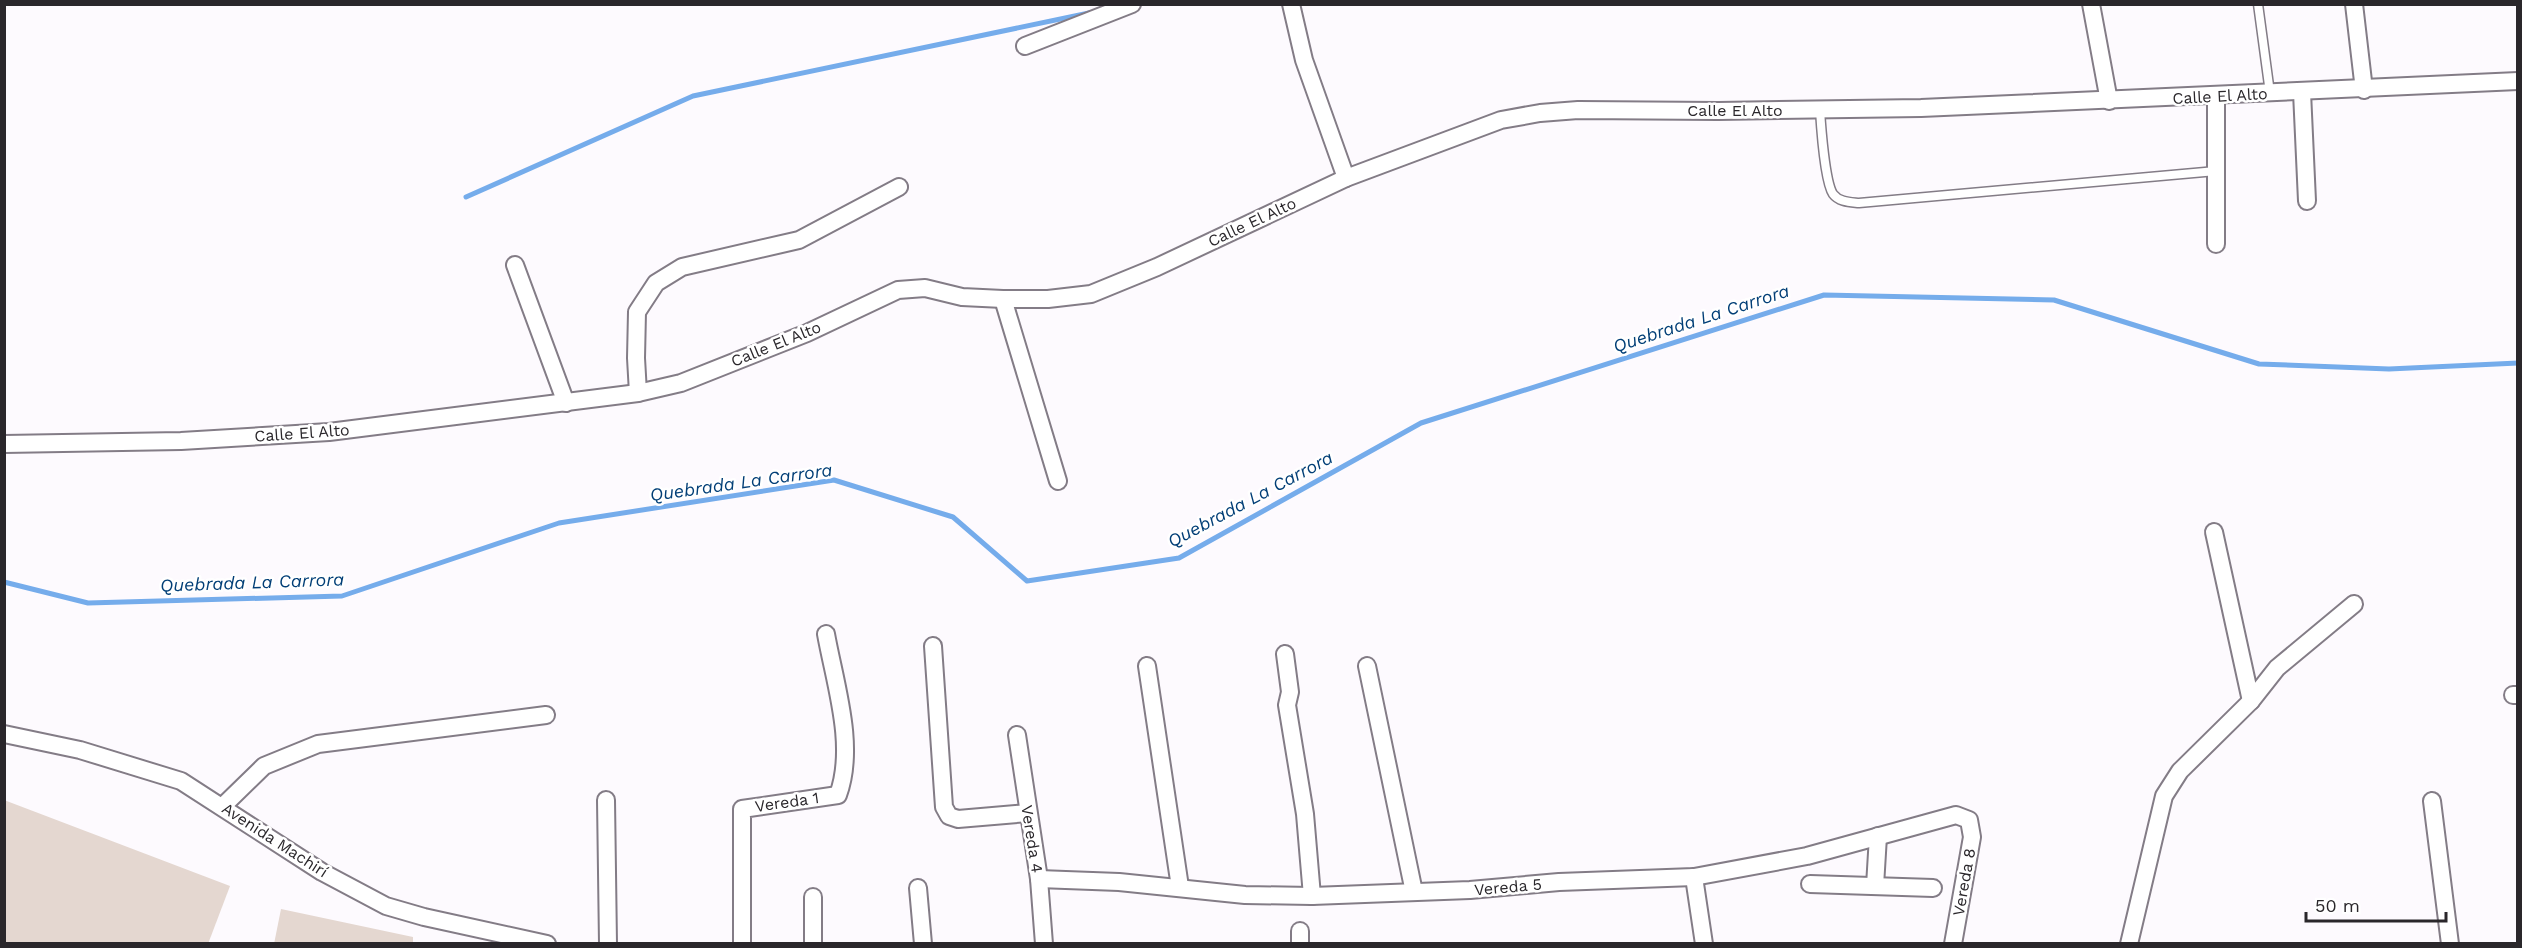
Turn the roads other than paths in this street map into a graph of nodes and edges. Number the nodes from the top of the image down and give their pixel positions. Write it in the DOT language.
graph roads {
  1 [pos="1132,4"];
  2 [pos="1291,4"];
  3 [pos="2091,4"];
  4 [pos="2258,4"];
  5 [pos="2354,4"];
  6 [pos="1025,46"];
  7 [pos="2517,81"];
  8 [pos="2364,90"];
  9 [pos="2302,92"];
  10 [pos="2270,93"];
  11 [pos="2216,95"];
  12 [pos="2109,101"];
  13 [pos="1820,110"];
  14 [pos="2216,171"];
  15 [pos="1346,178"];
  16 [pos="899,187"];
  17 [pos="2307,201"];
  18 [pos="2216,244"];
  19 [pos="515,265"];
  20 [pos="1003,299"];
  21 [pos="638,393"];
  22 [pos="566,403"];
  23 [pos="4,444"];
  24 [pos="1058,482"];
  25 [pos="2214,532"];
  26 [pos="2354,604"];
  27 [pos="826,634"];
  28 [pos="933,646"];
  29 [pos="1285,654"];
  30 [pos="1147,666"];
  31 [pos="1367,666"];
  32 [pos="2251,700"];
  33 [pos="546,715"];
  34 [pos="4,734"];
  35 [pos="1017,735"];
  36 [pos="606,800"];
  37 [pos="2432,801"];
  38 [pos="223,806"];
  39 [pos="1028,813"];
  40 [pos="1969,820"];
  41 [pos="1878,836"];
  42 [pos="1694,877"];
  43 [pos="1039,879"];
  44 [pos="1809,884"];
  45 [pos="1875,886"];
  46 [pos="1180,887"];
  47 [pos="918,888"];
  48 [pos="1933,888"];
  49 [pos="1414,892"];
  50 [pos="1312,896"];
  51 [pos="813,897"];
  52 [pos="547,944"];
  53 [pos="608,944"];
  54 [pos="742,944"];
  55 [pos="813,944"];
  56 [pos="923,944"];
  57 [pos="1044,944"];
  58 [pos="1704,944"];
  59 [pos="1953,944"];
  60 [pos="2128,944"];
  61 [pos="2451,944"];
  1 -- 6 [label="street"];
  2 -- 15 [label="street"];
  3 -- 12 [label="street"];
  4 -- 10 [label="lane"];
  5 -- 8 [label="street"];
  7 -- 8 [label="street, Calle El Alto"];
  8 -- 9 [label="street, Calle El Alto"];
  9 -- 10 [label="street, Calle El Alto"];
  9 -- 17 [label="street"];
  10 -- 11 [label="street, Calle El Alto"];
  11 -- 12 [label="street, Calle El Alto"];
  11 -- 14 [label="street"];
  12 -- 13 [label="street, Calle El Alto"];
  13 -- 14 [label="lane"];
  13 -- 15 [label="street, Calle El Alto"];
  14 -- 18 [label="street"];
  15 -- 20 [label="street, Calle El Alto"];
  16 -- 21 [label="street"];
  19 -- 22 [label="street"];
  20 -- 21 [label="street, Calle El Alto"];
  20 -- 24 [label="street"];
  21 -- 22 [label="street, Calle El Alto"];
  22 -- 23 [label="street, Calle El Alto"];
  25 -- 32 [label="street"];
  26 -- 32 [label="street"];
  27 -- 54 [label="street, Vereda 1"];
  28 -- 39 [label="street"];
  29 -- 50 [label="street"];
  30 -- 46 [label="street"];
  31 -- 49 [label="street"];
  32 -- 60 [label="street"];
  33 -- 38 [label="street"];
  34 -- 38 [label="street, Avenida Machirí"];
  35 -- 39 [label="street, Vereda 4"];
  36 -- 53 [label="street"];
  37 -- 61 [label="street"];
  38 -- 52 [label="street, Avenida Machirí"];
  39 -- 43 [label="street, Vereda 4"];
  40 -- 41 [label="street, Vereda 5"];
  40 -- 59 [label="street, Vereda 8"];
  41 -- 42 [label="street, Vereda 5"];
  41 -- 45 [label="street"];
  42 -- 49 [label="street, Vereda 5"];
  42 -- 58 [label="street"];
  43 -- 46 [label="street, Vereda 5"];
  43 -- 57 [label="street, Vereda 4"];
  44 -- 45 [label="street"];
  45 -- 48 [label="street"];
  46 -- 50 [label="street, Vereda 5"];
  47 -- 56 [label="street"];
  49 -- 50 [label="street, Vereda 5"];
  51 -- 55 [label="street"];
}
